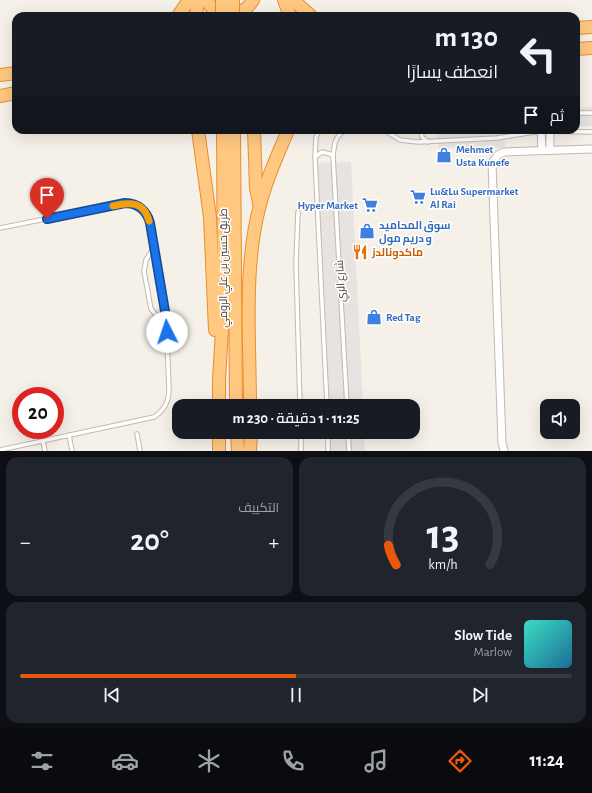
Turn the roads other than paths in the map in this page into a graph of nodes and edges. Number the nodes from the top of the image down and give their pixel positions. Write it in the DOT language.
graph roads {
  1 [pos="189,0"];
  2 [pos="198,0"];
  3 [pos="206,0"];
  4 [pos="222,0"];
  5 [pos="233,0"];
  6 [pos="253,0"];
  7 [pos="284,0"];
  8 [pos="293,0"];
  9 [pos="181,12"];
  10 [pos="196,12"];
  11 [pos="218,12"];
  12 [pos="222,12"];
  13 [pos="233,12"];
  14 [pos="241,12"];
  15 [pos="288,12"];
  16 [pos="306,12"];
  17 [pos="592,27"];
  18 [pos="580,28"];
  19 [pos="592,48"];
  20 [pos="580,49"];
  21 [pos="580,52"];
  22 [pos="592,54"];
  23 [pos="12,74"];
  24 [pos="0,75"];
  25 [pos="12,94"];
  26 [pos="0,96"];
  27 [pos="580,113"];
  28 [pos="592,113"];
  29 [pos="580,132"];
  30 [pos="592,132"];
  31 [pos="195,134"];
  32 [pos="198,134"];
  33 [pos="204,134"];
  34 [pos="228,134"];
  35 [pos="228,134"];
  36 [pos="254,134"];
  37 [pos="286,134"];
  38 [pos="293,134"];
  39 [pos="318,134"];
  40 [pos="340,134"];
  41 [pos="390,134"];
  42 [pos="422,134"];
  43 [pos="522,134"];
  44 [pos="541,134"];
  45 [pos="550,134"];
  46 [pos="428,142"];
  47 [pos="592,149"];
  48 [pos="542,150"];
  49 [pos="550,150"];
  50 [pos="200,152"];
  51 [pos="333,156"];
  52 [pos="314,157"];
  53 [pos="276,161"];
  54 [pos="260,204"];
  55 [pos="298,212"];
  56 [pos="0,228"];
  57 [pos="154,247"];
  58 [pos="166,317"];
  59 [pos="219,379"];
  60 [pos="219,399"];
  61 [pos="236,399"];
  62 [pos="250,399"];
  63 [pos="300,399"];
  64 [pos="327,399"];
  65 [pos="347,399"];
  66 [pos="137,434"];
  67 [pos="69,435"];
  68 [pos="219,439"];
  69 [pos="237,439"];
  70 [pos="301,439"];
  71 [pos="328,439"];
  72 [pos="348,439"];
  73 [pos="43,441"];
  74 [pos="0,450"];
  75 [pos="45,451"];
  76 [pos="72,451"];
  77 [pos="140,451"];
  78 [pos="219,451"];
  79 [pos="238,451"];
  80 [pos="301,451"];
  81 [pos="328,451"];
  82 [pos="349,451"];
  83 [pos="504,451"];
  1 -- 9 [label="highway"];
  2 -- 10 [label="highway"];
  3 -- 11 [label="highway"];
  4 -- 12 [label="highway, bridge"];
  5 -- 13 [label="highway, bridge"];
  6 -- 14 [label="highway"];
  7 -- 15 [label="highway"];
  8 -- 16 [label="highway"];
  17 -- 18 [label="highway"];
  19 -- 20 [label="highway"];
  21 -- 22 [label="street"];
  23 -- 24 [label="highway"];
  25 -- 26 [label="highway"];
  27 -- 28 [label="lane"];
  29 -- 30 [label="lane"];
  31 -- 50 [label="highway"];
  32 -- 50 [label="highway"];
  33 -- 50 [label="highway"];
  34 -- 59 [label="highway, طريق حسين بن علي الرومي"];
  35 -- 61 [label="highway, طريق حسين بن علي الرومي"];
  36 -- 54 [label="highway"];
  37 -- 53 [label="highway"];
  38 -- 53 [label="highway"];
  39 -- 52 [label="lane, شارع الري"];
  40 -- 51 [label="lane, شارع الري"];
  41 -- 46 [label="lane"];
  42 -- 46 [label="lane"];
  43 -- 46 [label="lane"];
  44 -- 48 [label="street"];
  45 -- 49 [label="street"];
  47 -- 49 [label="street"];
  48 -- 49 [label="street"];
  48 -- 83 [label="street"];
  50 -- 59 [label="highway"];
  51 -- 52 [label="lane"];
  51 -- 65 [label="lane, شارع الري"];
  52 -- 64 [label="lane, شارع الري"];
  53 -- 54 [label="highway"];
  54 -- 62 [label="highway"];
  55 -- 63 [label="lane"];
  56 -- 57 [label="lane"];
  57 -- 58 [label="lane"];
  57 -- 58 [label="lane"];
  58 -- 67 [label="lane"];
  59 -- 60 [label="highway, طريق حسين بن علي الرومي"];
  66 -- 77 [label="lane"];
  67 -- 73 [label="lane"];
  67 -- 76 [label="lane"];
  68 -- 78 [label="highway"];
  69 -- 79 [label="highway"];
  70 -- 80 [label="lane"];
  71 -- 81 [label="lane"];
  72 -- 82 [label="lane"];
  73 -- 74 [label="lane"];
  73 -- 75 [label="lane"];
}
